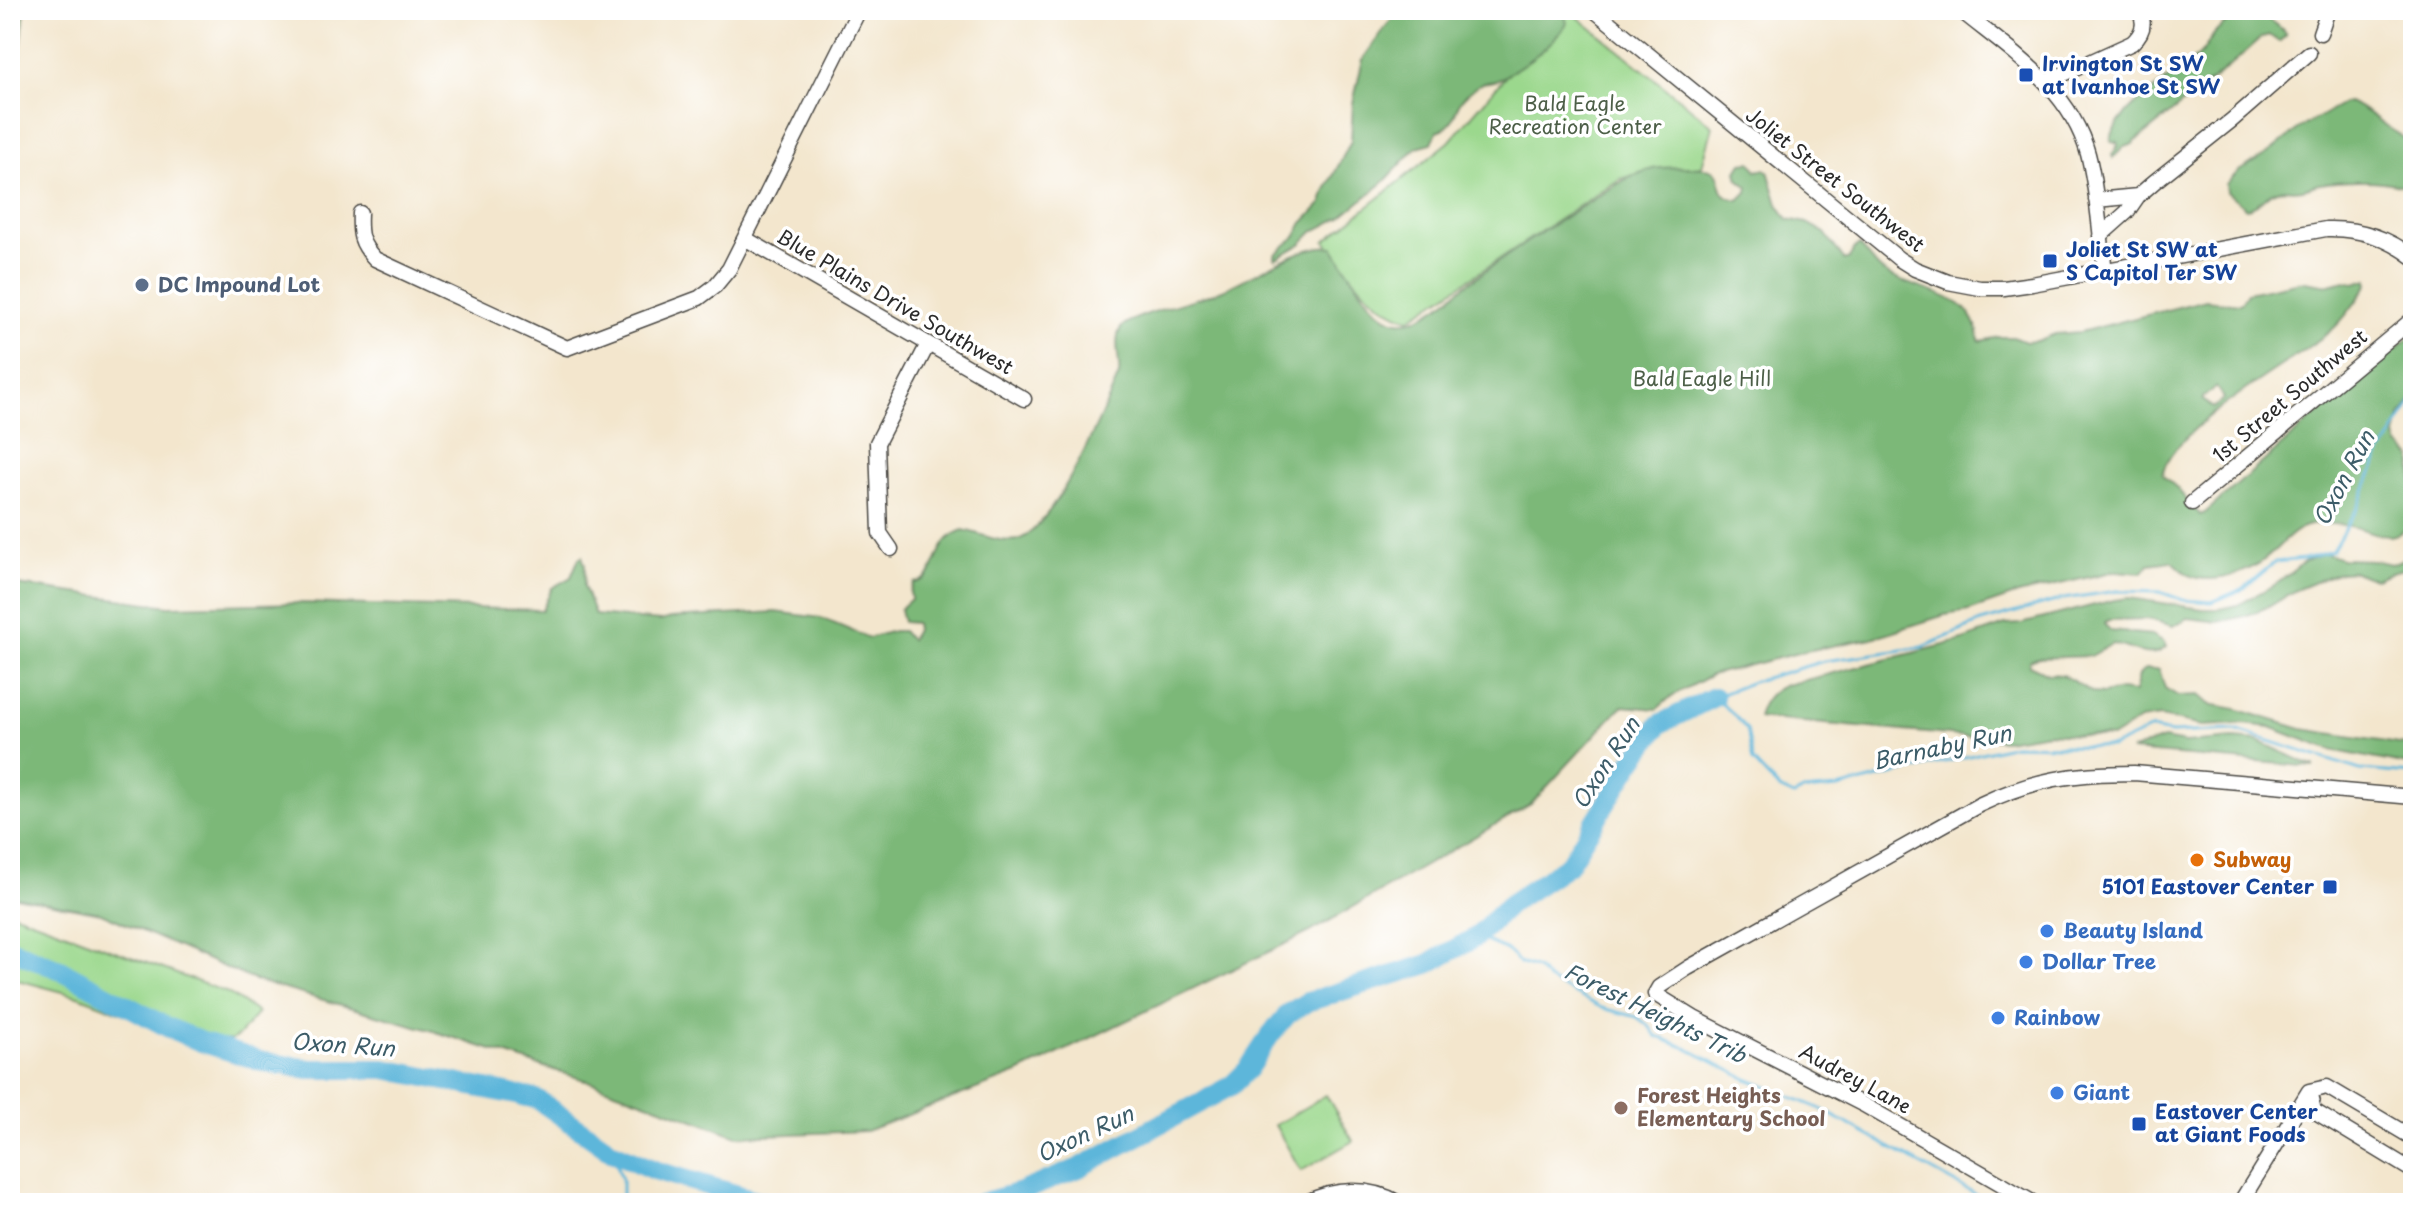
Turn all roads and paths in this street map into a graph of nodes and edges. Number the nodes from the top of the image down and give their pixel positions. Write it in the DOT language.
graph roads {
  1 [pos="859,10"];
  2 [pos="1594,10"];
  3 [pos="1960,10"];
  4 [pos="2139,10"];
  5 [pos="2328,10"];
  6 [pos="2320,33"];
  7 [pos="2309,53"];
  8 [pos="2046,82"];
  9 [pos="2138,196"];
  10 [pos="2096,200"];
  11 [pos="360,213"];
  12 [pos="2100,236"];
  13 [pos="746,239"];
  14 [pos="2413,257"];
  15 [pos="2105,270"];
  16 [pos="2413,319"];
  17 [pos="928,344"];
  18 [pos="1024,399"];
  19 [pos="2192,503"];
  20 [pos="891,549"];
  21 [pos="2413,797"];
  22 [pos="2309,1091"];
  23 [pos="2413,1138"];
  24 [pos="2413,1171"];
  25 [pos="1305,1203"];
  26 [pos="1399,1203"];
  27 [pos="2034,1203"];
  28 [pos="2240,1203"];
  1 -- 13 [label="street"];
  2 -- 15 [label="street, Joliet Street Southwest"];
  3 -- 8 [label="street"];
  4 -- 8 [label="street"];
  5 -- 6 [label="street"];
  7 -- 9 [label="street"];
  8 -- 10 [label="street"];
  9 -- 10 [label="street"];
  9 -- 12 [label="street"];
  10 -- 12 [label="street"];
  11 -- 13 [label="street"];
  12 -- 15 [label="street"];
  13 -- 17 [label="street, Blue Plains Drive Southwest"];
  14 -- 15 [label="street, Joliet Street Southwest"];
  16 -- 19 [label="street, 1st Street Southwest"];
  17 -- 18 [label="street, Blue Plains Drive Southwest"];
  17 -- 20 [label="street"];
  21 -- 27 [label="street, Audrey Lane"];
  22 -- 23 [label="street"];
  22 -- 24 [label="street"];
  22 -- 28 [label="street"];
  25 -- 26 [label="street"];
}
